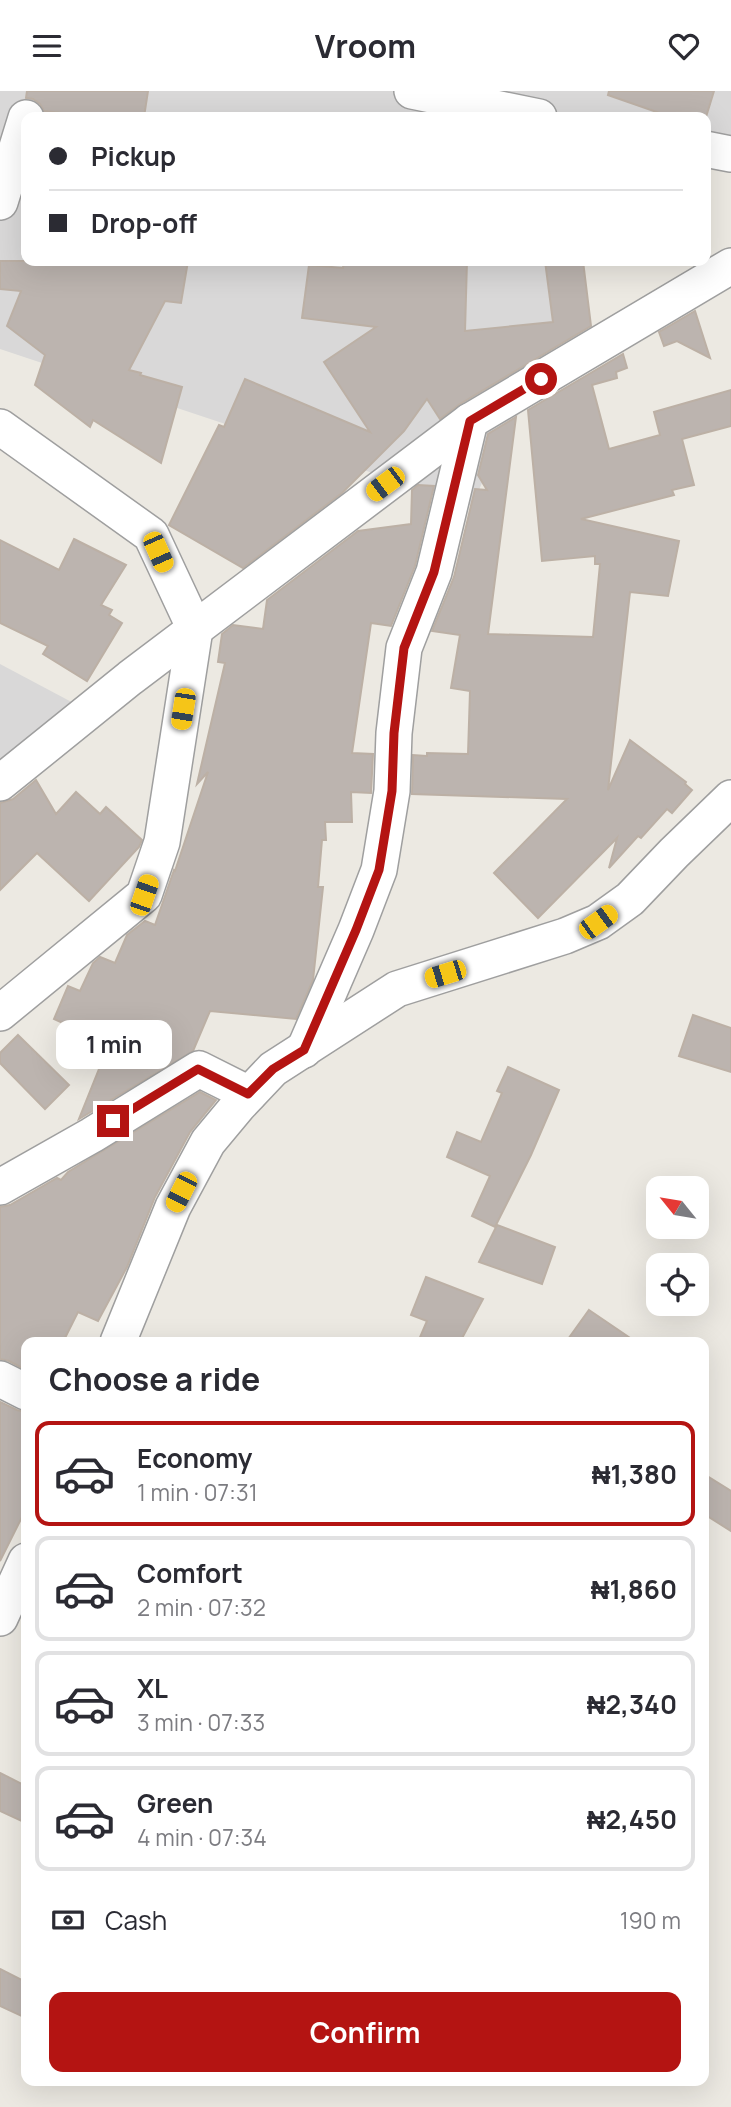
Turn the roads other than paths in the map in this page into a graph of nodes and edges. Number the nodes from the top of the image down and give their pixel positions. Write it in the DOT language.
graph roads {
  1 [pos="34,91"];
  2 [pos="412,91"];
  3 [pos="460,97"];
  4 [pos="28,112"];
  5 [pos="519,112"];
  6 [pos="21,134"];
  7 [pos="711,150"];
  8 [pos="731,154"];
  9 [pos="0,202"];
  10 [pos="731,265"];
  11 [pos="470,421"];
  12 [pos="0,427"];
  13 [pos="195,629"];
  14 [pos="0,783"];
  15 [pos="731,798"];
  16 [pos="0,1013"];
  17 [pos="304,1050"];
  18 [pos="248,1094"];
  19 [pos="0,1187"];
  20 [pos="120,1337"];
  21 [pos="0,1379"];
  22 [pos="21,1390"];
  23 [pos="14,1572"];
  24 [pos="0,1618"];
  1 -- 4 [label="street"];
  2 -- 3 [label="street"];
  3 -- 5 [label="street"];
  6 -- 9 [label="street"];
  7 -- 8 [label="street"];
  10 -- 11 [label="street"];
  11 -- 13 [label="street"];
  11 -- 17 [label="street"];
  12 -- 13 [label="street"];
  13 -- 14 [label="street"];
  13 -- 16 [label="street"];
  15 -- 17 [label="street"];
  17 -- 18 [label="street"];
  18 -- 19 [label="street"];
  18 -- 20 [label="street"];
  21 -- 22 [label="street"];
  23 -- 24 [label="street"];
}
